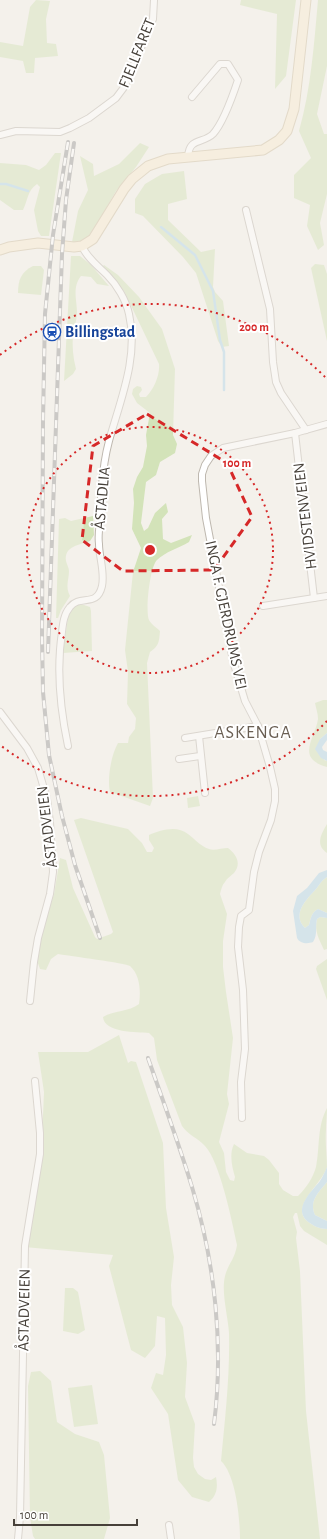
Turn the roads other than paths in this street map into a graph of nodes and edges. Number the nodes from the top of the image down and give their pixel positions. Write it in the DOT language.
graph roads {
  1 [pos="154,0"];
  2 [pos="306,0"];
  3 [pos="192,97"];
  4 [pos="0,135"];
  5 [pos="188,157"];
  6 [pos="246,210"];
  7 [pos="82,246"];
  8 [pos="0,250"];
  9 [pos="327,424"];
  10 [pos="306,430"];
  11 [pos="295,433"];
  12 [pos="327,596"];
  13 [pos="314,598"];
  14 [pos="263,606"];
  15 [pos="0,712"];
  16 [pos="258,726"];
  17 [pos="199,736"];
  18 [pos="185,738"];
  19 [pos="68,746"];
  20 [pos="200,756"];
  21 [pos="179,759"];
  22 [pos="205,793"];
  23 [pos="30,1001"];
  24 [pos="35,1081"];
  25 [pos="242,1118"];
  26 [pos="169,1525"];
  27 [pos="18,1539"];
  28 [pos="172,1539"];
  1 -- 4 [label="street, FJELLFARET"];
  2 -- 5 [label="main road"];
  3 -- 5 [label="street"];
  5 -- 7 [label="main road"];
  6 -- 10 [label="street"];
  7 -- 8 [label="main road"];
  7 -- 19 [label="street, ÅSTADLIA"];
  9 -- 10 [label="street"];
  10 -- 11 [label="street"];
  11 -- 13 [label="street, HVIDSTENVEIEN"];
  11 -- 16 [label="street, INGA F. GJERDRUMS VEI"];
  12 -- 13 [label="street"];
  13 -- 14 [label="street"];
  15 -- 23 [label="street, ÅSTADVEIEN"];
  16 -- 17 [label="street"];
  16 -- 25 [label="street, INGA F. GJERDRUMS VEI"];
  17 -- 18 [label="street"];
  17 -- 20 [label="street"];
  20 -- 21 [label="street"];
  20 -- 22 [label="street"];
  24 -- 27 [label="street, ÅSTADVEIEN"];
  26 -- 28 [label="street"];
}
